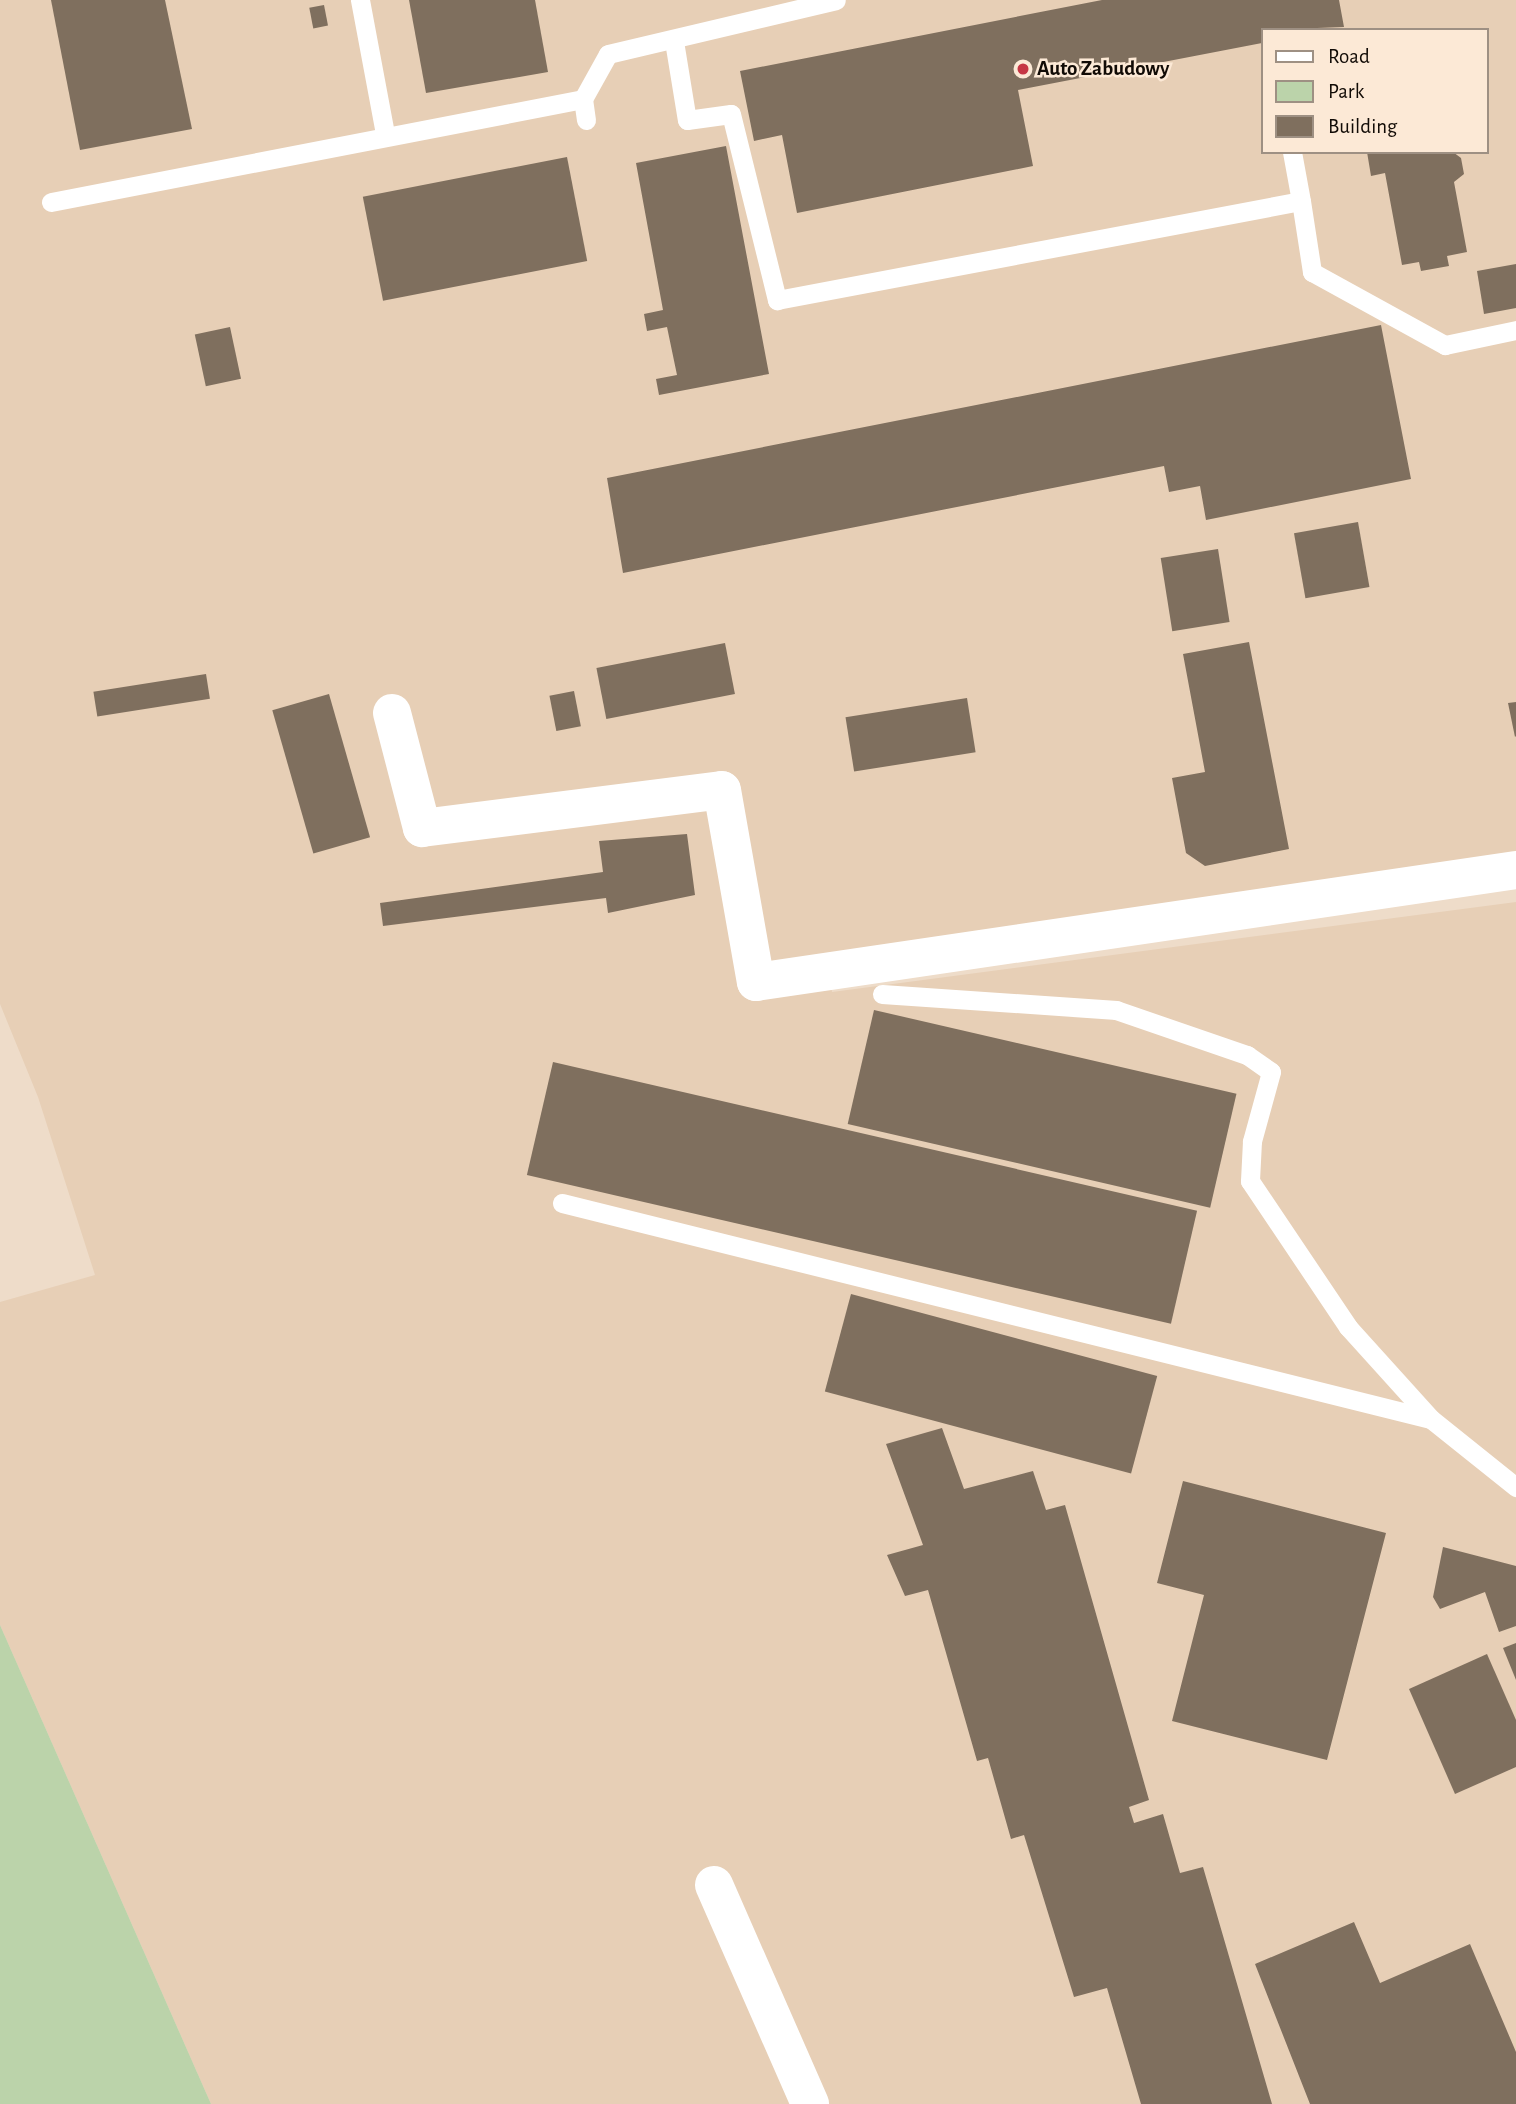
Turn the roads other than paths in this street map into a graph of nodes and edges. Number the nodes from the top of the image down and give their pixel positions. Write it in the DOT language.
graph roads {
  1 [pos="360,0"];
  2 [pos="836,0"];
  3 [pos="674,41"];
  4 [pos="583,99"];
  5 [pos="586,120"];
  6 [pos="386,134"];
  7 [pos="1292,154"];
  8 [pos="1301,201"];
  9 [pos="51,202"];
  10 [pos="1516,330"];
  11 [pos="392,713"];
  12 [pos="1516,870"];
  13 [pos="883,993"];
  14 [pos="562,1203"];
  15 [pos="1431,1419"];
  16 [pos="1516,1487"];
  17 [pos="714,1885"];
  18 [pos="810,2104"];
  1 -- 6 [label="lane"];
  2 -- 3 [label="lane"];
  3 -- 4 [label="lane"];
  3 -- 8 [label="lane"];
  4 -- 5 [label="lane"];
  4 -- 6 [label="lane"];
  6 -- 9 [label="lane"];
  7 -- 8 [label="lane"];
  8 -- 10 [label="lane"];
  11 -- 12 [label="street"];
  13 -- 15 [label="lane"];
  14 -- 15 [label="lane"];
  15 -- 16 [label="lane"];
  17 -- 18 [label="street"];
}
